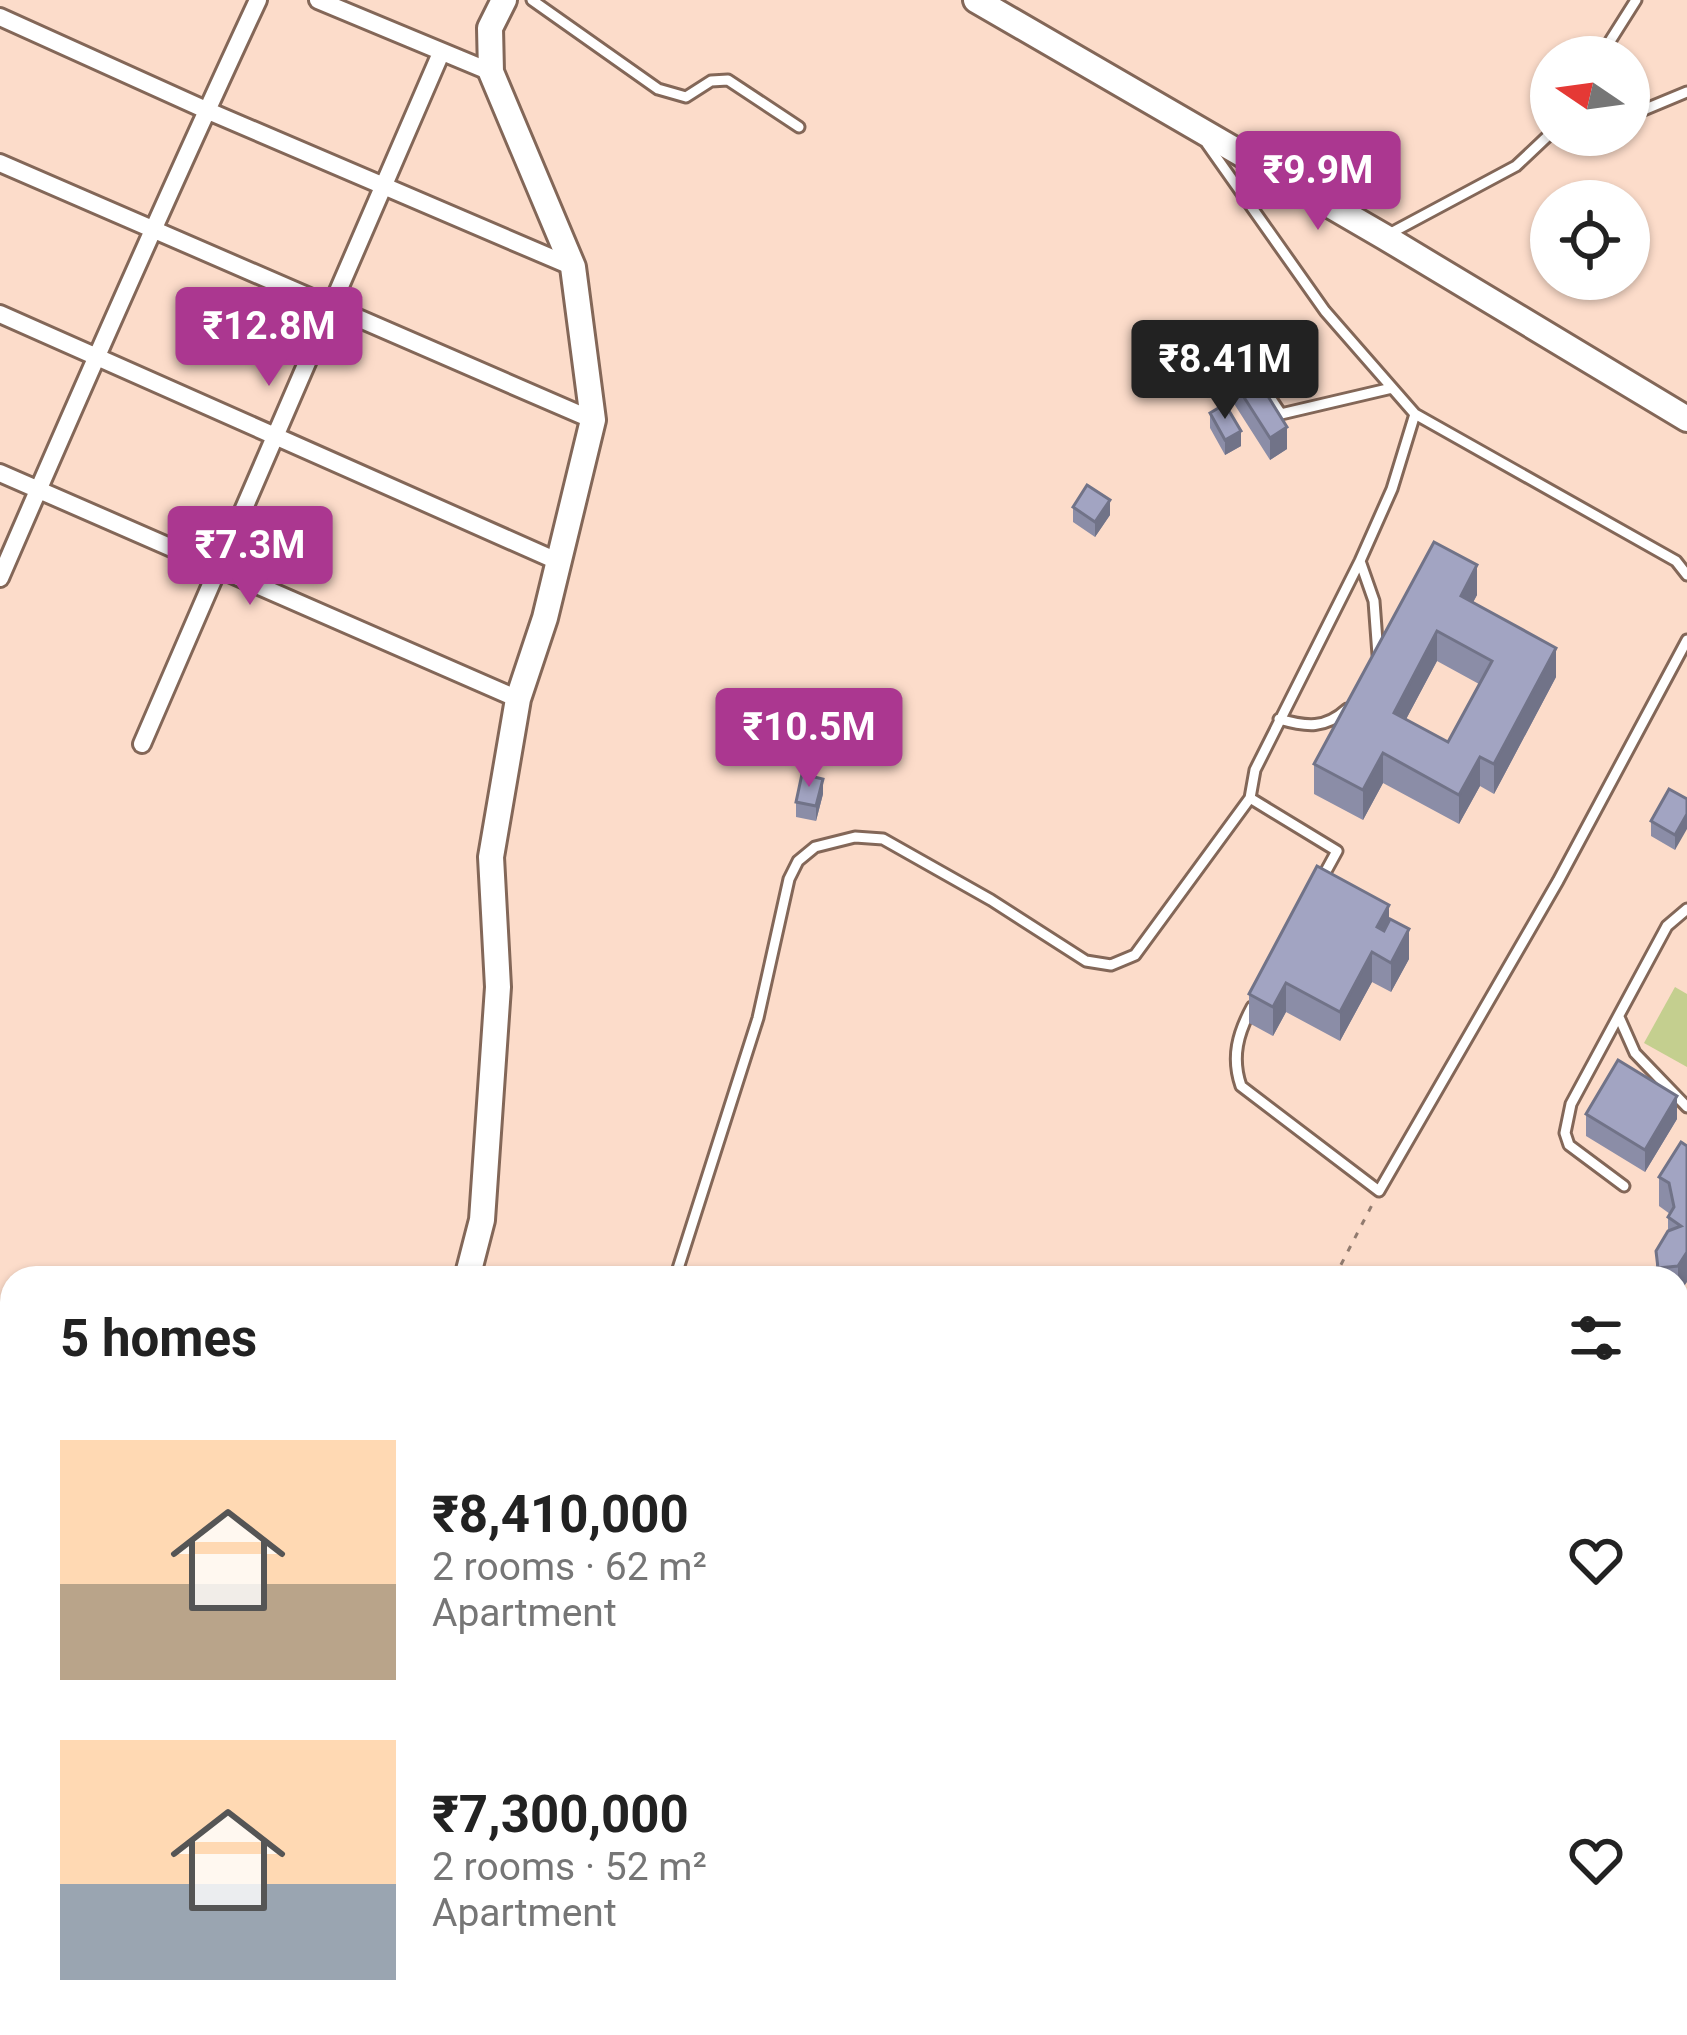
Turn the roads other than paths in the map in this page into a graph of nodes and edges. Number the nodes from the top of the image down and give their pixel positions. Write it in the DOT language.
graph roads {
  1 [pos="258,0"];
  2 [pos="318,0"];
  3 [pos="504,0"];
  4 [pos="532,0"];
  5 [pos="976,0"];
  6 [pos="1636,0"];
  7 [pos="0,17"];
  8 [pos="1613,36"];
  9 [pos="440,53"];
  10 [pos="491,72"];
  11 [pos="1687,92"];
  12 [pos="1650,107"];
  13 [pos="206,110"];
  14 [pos="799,127"];
  15 [pos="1196,127"];
  16 [pos="1530,153"];
  17 [pos="0,163"];
  18 [pos="384,185"];
  19 [pos="150,229"];
  20 [pos="1383,236"];
  21 [pos="573,267"];
  22 [pos="332,306"];
  23 [pos="0,314"];
  24 [pos="99,357"];
  25 [pos="1392,388"];
  26 [pos="1267,393"];
  27 [pos="1415,414"];
  28 [pos="1687,419"];
  29 [pos="593,420"];
  30 [pos="278,435"];
  31 [pos="0,473"];
  32 [pos="38,490"];
  33 [pos="557,561"];
  34 [pos="1360,561"];
  35 [pos="219,566"];
  36 [pos="1687,574"];
  37 [pos="0,578"];
  38 [pos="1687,640"];
  39 [pos="1378,664"];
  40 [pos="1362,695"];
  41 [pos="518,699"];
  42 [pos="1280,719"];
  43 [pos="142,744"];
  44 [pos="1250,798"];
  45 [pos="1316,890"];
  46 [pos="1687,909"];
  47 [pos="1262,989"];
  48 [pos="1619,1016"];
  49 [pos="1687,1107"];
  50 [pos="1624,1186"];
  51 [pos="470,1266"];
  52 [pos="679,1266"];
  1 -- 13 [label="street"];
  2 -- 9 [label="street"];
  3 -- 10 [label="main road"];
  4 -- 14 [label="lane"];
  5 -- 15 [label="main road"];
  6 -- 8 [label="lane"];
  7 -- 13 [label="street"];
  9 -- 10 [label="street"];
  9 -- 18 [label="street"];
  10 -- 21 [label="main road"];
  11 -- 12 [label="lane"];
  13 -- 18 [label="street"];
  13 -- 19 [label="street"];
  15 -- 20 [label="main road"];
  15 -- 25 [label="lane"];
  16 -- 20 [label="lane"];
  17 -- 19 [label="street"];
  18 -- 21 [label="street"];
  18 -- 22 [label="street"];
  19 -- 22 [label="street"];
  19 -- 24 [label="street"];
  20 -- 28 [label="main road"];
  21 -- 29 [label="main road"];
  22 -- 29 [label="street"];
  22 -- 30 [label="street"];
  23 -- 24 [label="street"];
  24 -- 30 [label="street"];
  24 -- 32 [label="street"];
  25 -- 26 [label="lane"];
  25 -- 27 [label="lane"];
  27 -- 34 [label="lane"];
  27 -- 36 [label="lane"];
  29 -- 33 [label="main road"];
  30 -- 33 [label="street"];
  30 -- 35 [label="street"];
  31 -- 32 [label="street"];
  32 -- 35 [label="street"];
  32 -- 37 [label="street"];
  33 -- 41 [label="main road"];
  34 -- 39 [label="lane"];
  34 -- 42 [label="lane"];
  35 -- 41 [label="street"];
  35 -- 43 [label="street"];
  38 -- 47 [label="lane"];
  40 -- 42 [label="lane"];
  41 -- 51 [label="main road"];
  42 -- 44 [label="lane"];
  44 -- 45 [label="lane"];
  44 -- 52 [label="lane"];
  46 -- 48 [label="lane"];
  48 -- 49 [label="lane"];
  48 -- 50 [label="lane"];
}
